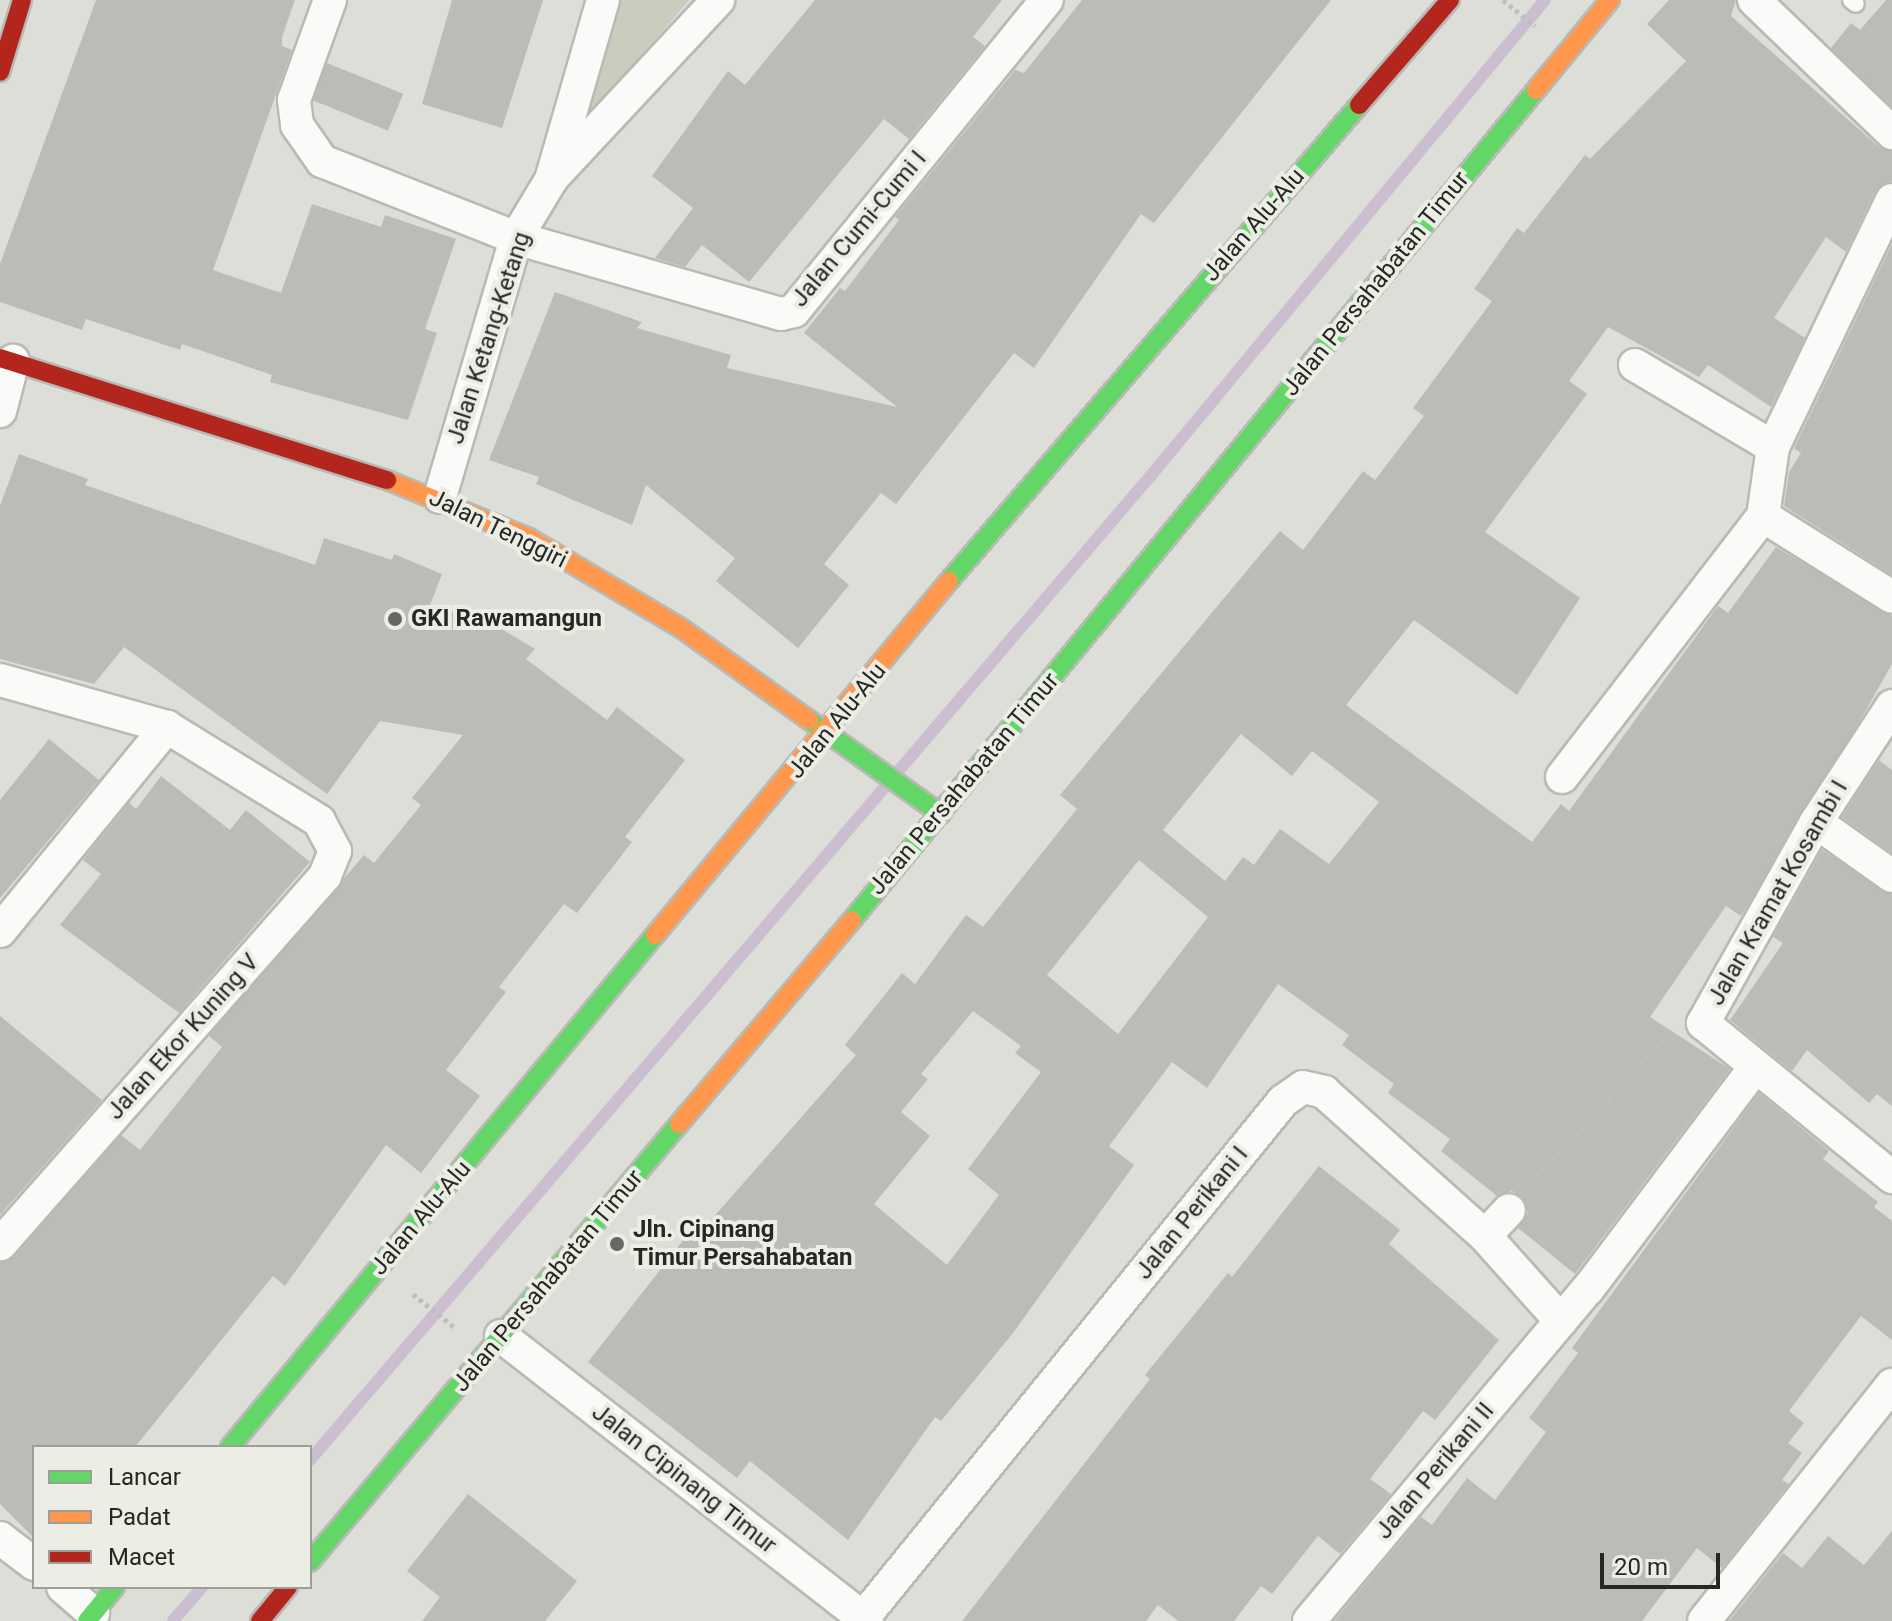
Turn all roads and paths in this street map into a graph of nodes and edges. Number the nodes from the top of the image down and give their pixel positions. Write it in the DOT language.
graph roads {
  1 [pos="22,0"];
  2 [pos="330,0"];
  3 [pos="603,0"];
  4 [pos="718,0"];
  5 [pos="1047,0"];
  6 [pos="1450,0"];
  7 [pos="1503,0"];
  8 [pos="1610,0"];
  9 [pos="1754,0"];
  10 [pos="1539,30"];
  11 [pos="0,72"];
  12 [pos="1892,133"];
  13 [pos="551,180"];
  14 [pos="1892,200"];
  15 [pos="516,238"];
  16 [pos="7,360"];
  17 [pos="1635,365"];
  18 [pos="0,411"];
  19 [pos="1773,447"];
  20 [pos="440,497"];
  21 [pos="1763,516"];
  22 [pos="1892,597"];
  23 [pos="0,680"];
  24 [pos="1892,706"];
  25 [pos="167,727"];
  26 [pos="830,732"];
  27 [pos="1562,777"];
  28 [pos="941,814"];
  29 [pos="1816,822"];
  30 [pos="1892,876"];
  31 [pos="0,931"];
  32 [pos="1703,1023"];
  33 [pos="1755,1067"];
  34 [pos="1892,1177"];
  35 [pos="1509,1210"];
  36 [pos="1485,1236"];
  37 [pos="0,1244"];
  38 [pos="401,1284"];
  39 [pos="1561,1321"];
  40 [pos="501,1336"];
  41 [pos="468,1339"];
  42 [pos="1892,1385"];
  43 [pos="232,1445"];
  44 [pos="0,1538"];
  45 [pos="312,1560"];
  46 [pos="32,1562"];
  47 [pos="65,1589"];
  48 [pos="113,1589"];
  49 [pos="286,1589"];
  50 [pos="90,1617"];
  51 [pos="865,1619"];
  52 [pos="260,1621"];
  53 [pos="1309,1621"];
  54 [pos="1704,1621"];
  1 -- 11 [label="street"];
  2 -- 15 [label="street, Jalan Cumi-Cumi I"];
  3 -- 13 [label="street, Jalan Ketang-Ketang"];
  4 -- 13 [label="street"];
  5 -- 15 [label="street, Jalan Cumi-Cumi I"];
  6 -- 26 [label="street, Jalan Alu-Alu"];
  7 -- 10 [label="path"];
  8 -- 28 [label="street, Jalan Persahabatan Timur"];
  9 -- 12 [label="street"];
  13 -- 15 [label="street, Jalan Ketang-Ketang"];
  14 -- 19 [label="street"];
  15 -- 20 [label="street, Jalan Ketang-Ketang"];
  16 -- 18 [label="street"];
  16 -- 20 [label="street, Jalan Tenggiri"];
  17 -- 19 [label="street"];
  19 -- 21 [label="street"];
  20 -- 26 [label="street, Jalan Tenggiri"];
  21 -- 22 [label="street"];
  21 -- 27 [label="street"];
  23 -- 25 [label="street"];
  24 -- 29 [label="street, Jalan Kramat Kosambi I"];
  25 -- 31 [label="street"];
  25 -- 37 [label="street, Jalan Ekor Kuning V"];
  26 -- 28 [label="street, Jalan Tenggiri"];
  26 -- 43 [label="street, Jalan Alu-Alu"];
  28 -- 40 [label="street, Jalan Persahabatan Timur"];
  29 -- 30 [label="street"];
  29 -- 32 [label="street, Jalan Kramat Kosambi I"];
  32 -- 33 [label="street, Jalan Kramat Kosambi I"];
  32 -- 35 [label="path"];
  33 -- 34 [label="street, Jalan Kramat Kosambi I"];
  33 -- 39 [label="street, Jalan Perikani II"];
  35 -- 36 [label="street"];
  36 -- 39 [label="street, Jalan Perikani I"];
  36 -- 51 [label="street, Jalan Perikani I"];
  38 -- 41 [label="path"];
  39 -- 53 [label="street, Jalan Perikani II"];
  40 -- 45 [label="street, Jalan Persahabatan Timur"];
  40 -- 51 [label="street, Jalan Cipinang Timur"];
  42 -- 54 [label="street"];
  44 -- 46 [label="street"];
  47 -- 50 [label="street"];
  48 -- 50 [label="street"];
  49 -- 52 [label="street"];
}
